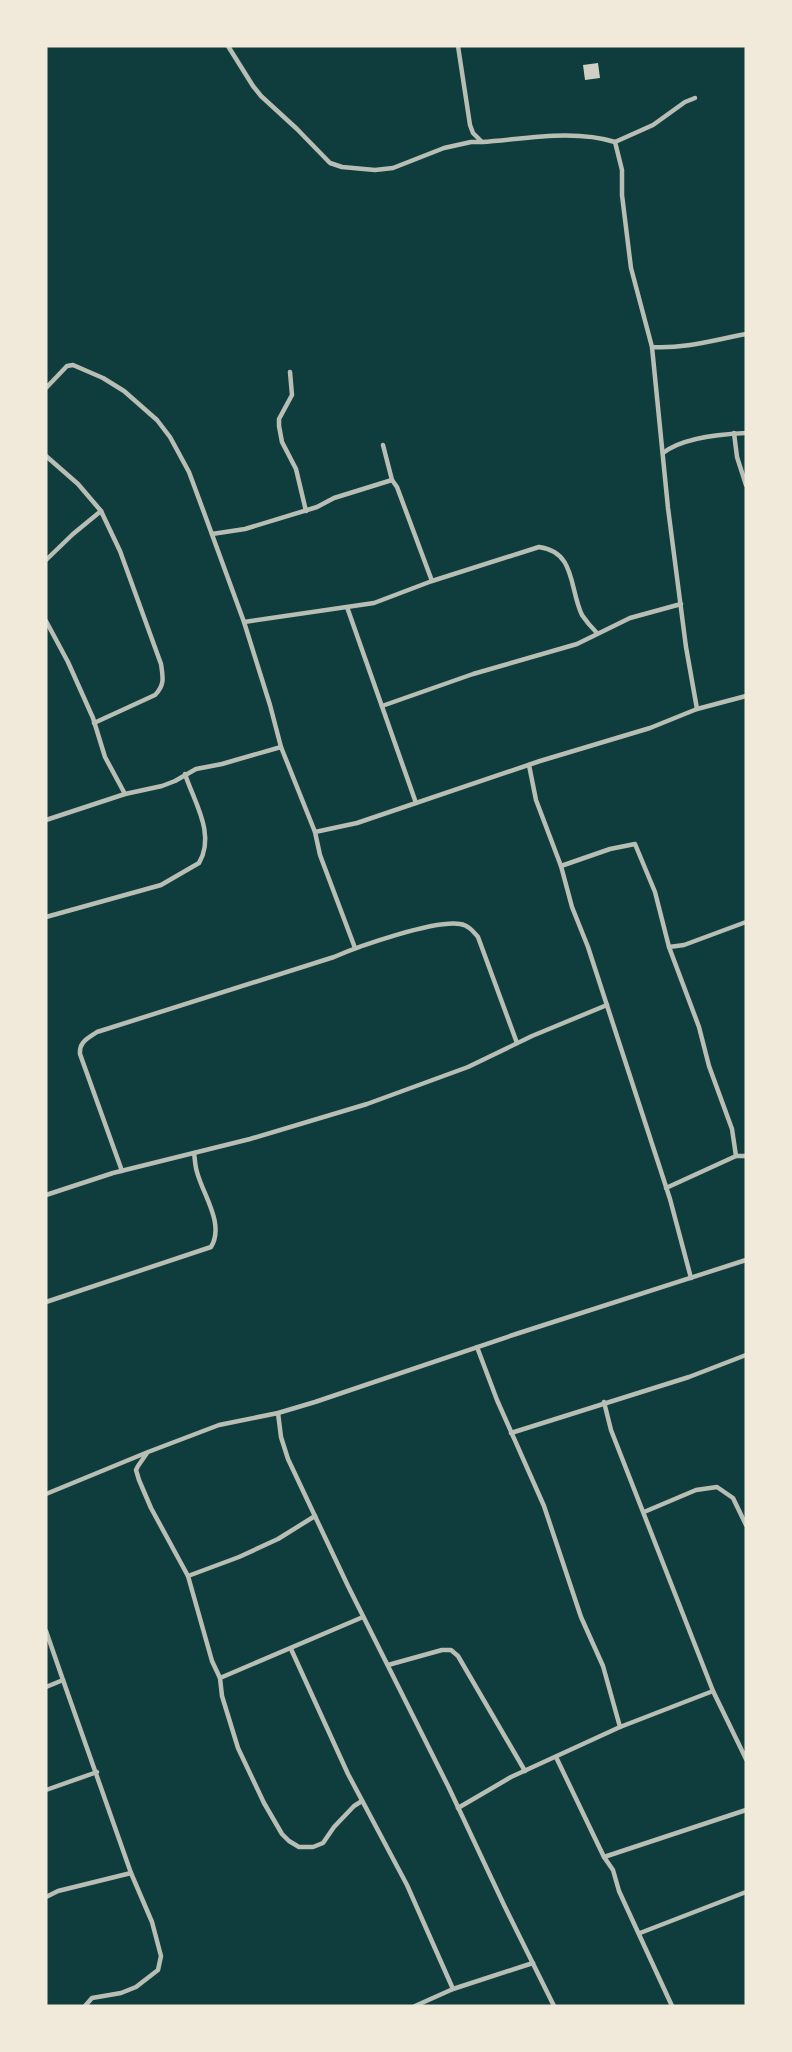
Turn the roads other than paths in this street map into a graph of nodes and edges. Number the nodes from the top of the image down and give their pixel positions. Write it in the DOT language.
graph roads {
  1 [pos="228,46"];
  2 [pos="458,46"];
  3 [pos="695,98"];
  4 [pos="482,142"];
  5 [pos="615,142"];
  6 [pos="746,334"];
  7 [pos="652,347"];
  8 [pos="290,372"];
  9 [pos="46,388"];
  10 [pos="734,433"];
  11 [pos="746,433"];
  12 [pos="382,445"];
  13 [pos="663,452"];
  14 [pos="46,456"];
  15 [pos="392,480"];
  16 [pos="746,485"];
  17 [pos="101,511"];
  18 [pos="306,511"];
  19 [pos="212,534"];
  20 [pos="46,560"];
  21 [pos="432,581"];
  22 [pos="681,604"];
  23 [pos="347,607"];
  24 [pos="46,621"];
  25 [pos="244,622"];
  26 [pos="597,633"];
  27 [pos="746,696"];
  28 [pos="382,706"];
  29 [pos="697,709"];
  30 [pos="94,723"];
  31 [pos="281,747"];
  32 [pos="529,765"];
  33 [pos="185,774"];
  34 [pos="125,794"];
  35 [pos="416,802"];
  36 [pos="46,820"];
  37 [pos="315,832"];
  38 [pos="562,866"];
  39 [pos="46,917"];
  40 [pos="746,922"];
  41 [pos="669,947"];
  42 [pos="355,948"];
  43 [pos="607,1005"];
  44 [pos="517,1043"];
  45 [pos="194,1153"];
  46 [pos="736,1156"];
  47 [pos="746,1156"];
  48 [pos="122,1170"];
  49 [pos="666,1188"];
  50 [pos="46,1195"];
  51 [pos="746,1260"];
  52 [pos="691,1278"];
  53 [pos="46,1302"];
  54 [pos="477,1347"];
  55 [pos="746,1355"];
  56 [pos="604,1402"];
  57 [pos="278,1413"];
  58 [pos="511,1433"];
  59 [pos="148,1452"];
  60 [pos="46,1494"];
  61 [pos="644,1512"];
  62 [pos="315,1516"];
  63 [pos="746,1525"];
  64 [pos="188,1576"];
  65 [pos="363,1617"];
  66 [pos="46,1631"];
  67 [pos="291,1649"];
  68 [pos="388,1665"];
  69 [pos="220,1678"];
  70 [pos="63,1680"];
  71 [pos="46,1687"];
  72 [pos="714,1691"];
  73 [pos="620,1727"];
  74 [pos="556,1757"];
  75 [pos="746,1759"];
  76 [pos="525,1771"];
  77 [pos="97,1772"];
  78 [pos="46,1790"];
  79 [pos="362,1801"];
  80 [pos="458,1808"];
  81 [pos="746,1810"];
  82 [pos="604,1857"];
  83 [pos="131,1873"];
  84 [pos="746,1892"];
  85 [pos="46,1897"];
  86 [pos="640,1933"];
  87 [pos="533,1963"];
  88 [pos="453,1989"];
  89 [pos="85,2006"];
  90 [pos="415,2006"];
  91 [pos="554,2006"];
  92 [pos="672,2006"];
  1 -- 4 [label="street"];
  2 -- 4 [label="street"];
  3 -- 5 [label="street"];
  4 -- 5 [label="street"];
  5 -- 7 [label="street"];
  6 -- 7 [label="street"];
  7 -- 13 [label="street"];
  8 -- 18 [label="street"];
  9 -- 19 [label="street"];
  10 -- 11 [label="street"];
  10 -- 13 [label="street"];
  10 -- 16 [label="street"];
  12 -- 15 [label="street"];
  13 -- 22 [label="street"];
  14 -- 17 [label="street"];
  15 -- 18 [label="street"];
  15 -- 21 [label="street"];
  17 -- 20 [label="street"];
  17 -- 30 [label="street"];
  18 -- 19 [label="street"];
  19 -- 25 [label="street"];
  21 -- 23 [label="street"];
  21 -- 26 [label="street"];
  22 -- 26 [label="street"];
  22 -- 29 [label="street"];
  23 -- 25 [label="street"];
  23 -- 28 [label="street"];
  24 -- 30 [label="street"];
  25 -- 31 [label="street"];
  26 -- 28 [label="street"];
  27 -- 29 [label="street"];
  28 -- 35 [label="street"];
  29 -- 32 [label="street"];
  30 -- 34 [label="street"];
  31 -- 33 [label="street"];
  31 -- 37 [label="street"];
  32 -- 35 [label="street"];
  32 -- 38 [label="street"];
  33 -- 34 [label="street"];
  33 -- 39 [label="street"];
  34 -- 36 [label="street"];
  35 -- 37 [label="street"];
  37 -- 42 [label="street"];
  38 -- 41 [label="street"];
  38 -- 43 [label="street"];
  40 -- 41 [label="street"];
  41 -- 46 [label="street"];
  42 -- 44 [label="street"];
  42 -- 48 [label="street"];
  43 -- 44 [label="street"];
  43 -- 49 [label="street"];
  44 -- 45 [label="street"];
  45 -- 48 [label="street"];
  45 -- 53 [label="street"];
  46 -- 47 [label="street"];
  46 -- 49 [label="street"];
  48 -- 50 [label="street"];
  49 -- 52 [label="street"];
  51 -- 52 [label="street"];
  52 -- 54 [label="street"];
  54 -- 57 [label="street"];
  54 -- 58 [label="street"];
  55 -- 56 [label="street"];
  56 -- 58 [label="street"];
  56 -- 61 [label="street"];
  57 -- 59 [label="street"];
  57 -- 62 [label="street"];
  58 -- 73 [label="street"];
  59 -- 60 [label="street"];
  59 -- 64 [label="street"];
  61 -- 63 [label="street"];
  61 -- 72 [label="street"];
  62 -- 64 [label="street"];
  62 -- 65 [label="street"];
  64 -- 69 [label="street"];
  65 -- 67 [label="street"];
  65 -- 68 [label="street"];
  66 -- 70 [label="street"];
  67 -- 69 [label="street"];
  67 -- 79 [label="street"];
  68 -- 76 [label="street"];
  68 -- 80 [label="street"];
  69 -- 79 [label="street"];
  70 -- 71 [label="street"];
  70 -- 77 [label="street"];
  72 -- 73 [label="street"];
  72 -- 75 [label="street"];
  73 -- 74 [label="street"];
  74 -- 76 [label="street"];
  74 -- 82 [label="street"];
  76 -- 80 [label="street"];
  77 -- 78 [label="street"];
  77 -- 83 [label="street"];
  79 -- 88 [label="street"];
  80 -- 87 [label="street"];
  81 -- 82 [label="street"];
  82 -- 86 [label="street"];
  83 -- 85 [label="street"];
  83 -- 89 [label="street"];
  84 -- 86 [label="street"];
  86 -- 92 [label="street"];
  87 -- 88 [label="street"];
  87 -- 91 [label="street"];
  88 -- 90 [label="street"];
}
